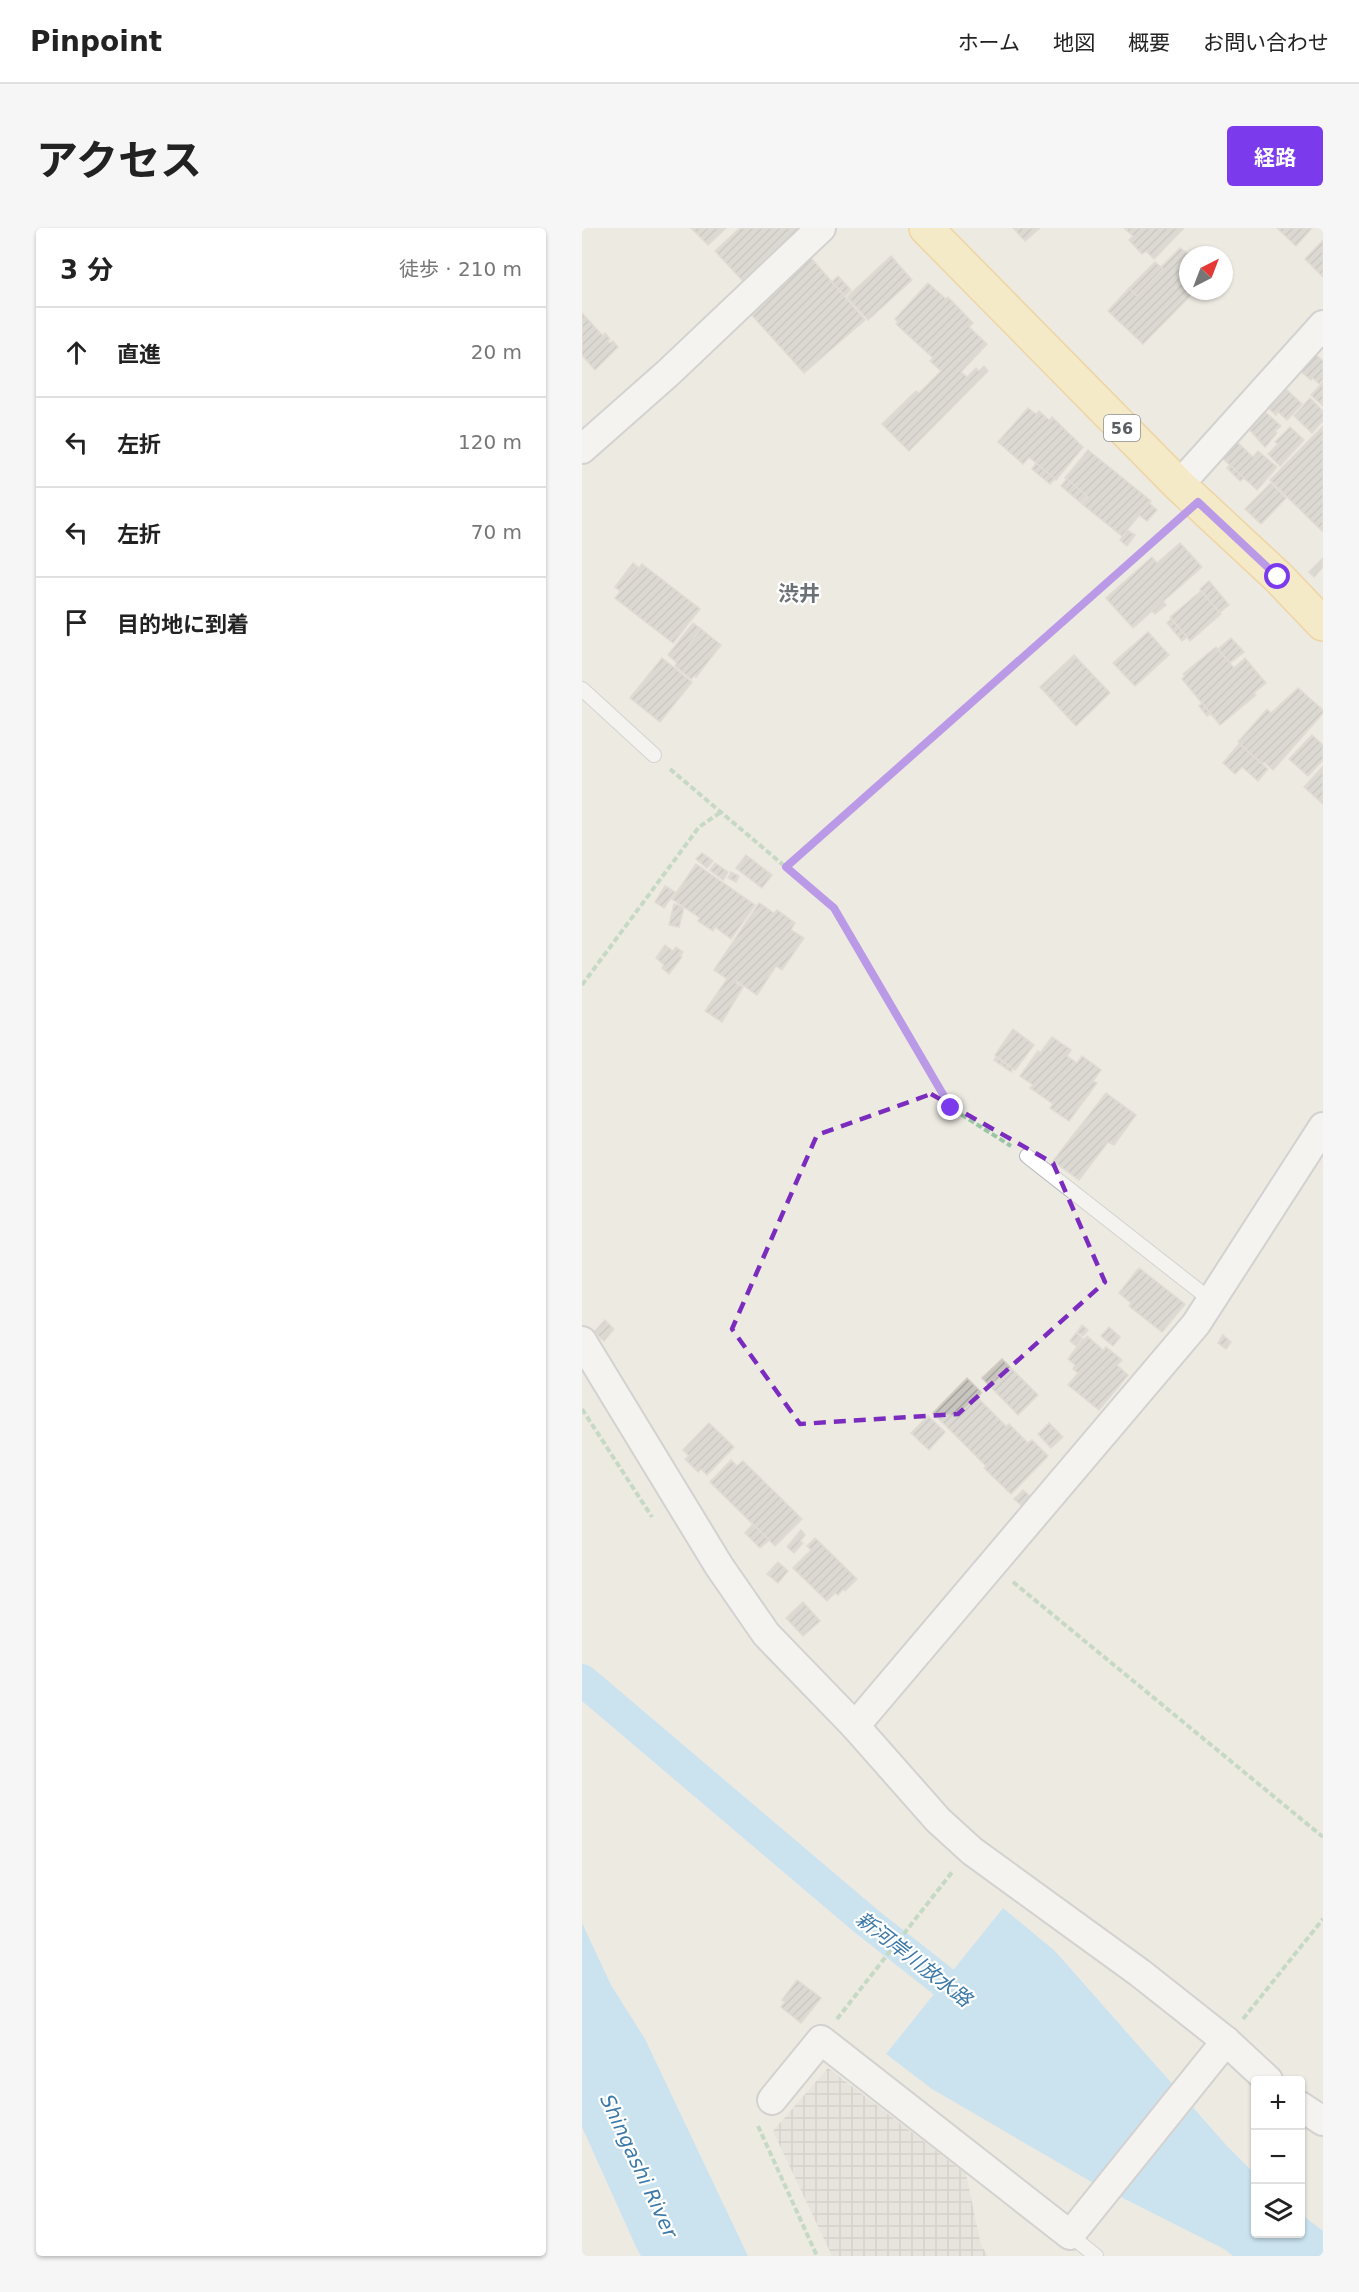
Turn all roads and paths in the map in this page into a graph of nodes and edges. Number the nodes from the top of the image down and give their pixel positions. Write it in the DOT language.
graph roads {
  1 [pos="821,228"];
  2 [pos="934,231"];
  3 [pos="1323,325"];
  4 [pos="582,449"];
  5 [pos="1188,493"];
  6 [pos="1323,624"];
  7 [pos="582,689"];
  8 [pos="654,754"];
  9 [pos="721,812"];
  10 [pos="786,867"];
  11 [pos="582,986"];
  12 [pos="1323,1127"];
  13 [pos="1027,1156"];
  14 [pos="1212,1301"];
  15 [pos="582,1341"];
  16 [pos="582,1409"];
  17 [pos="653,1518"];
  18 [pos="992,1564"];
  19 [pos="855,1726"];
  20 [pos="1323,1837"];
  21 [pos="959,1863"];
  22 [pos="1323,1919"];
  23 [pos="836,2020"];
  24 [pos="1226,2041"];
  25 [pos="1264,2076"];
  26 [pos="772,2100"];
  27 [pos="1305,2109"];
  28 [pos="1323,2121"];
  29 [pos="1073,2231"];
  30 [pos="817,2256"];
  31 [pos="1096,2256"];
  1 -- 4 [label="street"];
  2 -- 5 [label="main road, 56"];
  3 -- 5 [label="street"];
  5 -- 6 [label="main road, 56"];
  5 -- 10 [label="path"];
  7 -- 8 [label="lane"];
  8 -- 9 [label="path"];
  9 -- 10 [label="path"];
  9 -- 11 [label="path"];
  10 -- 13 [label="path"];
  12 -- 14 [label="street"];
  13 -- 14 [label="lane"];
  14 -- 18 [label="street"];
  15 -- 19 [label="street"];
  16 -- 17 [label="path"];
  18 -- 19 [label="street"];
  18 -- 20 [label="path"];
  19 -- 24 [label="street"];
  21 -- 23 [label="path"];
  22 -- 24 [label="path"];
  24 -- 25 [label="street"];
  24 -- 29 [label="street"];
  26 -- 29 [label="street"];
  26 -- 30 [label="path"];
  27 -- 28 [label="street"];
  29 -- 31 [label="lane"];
}
